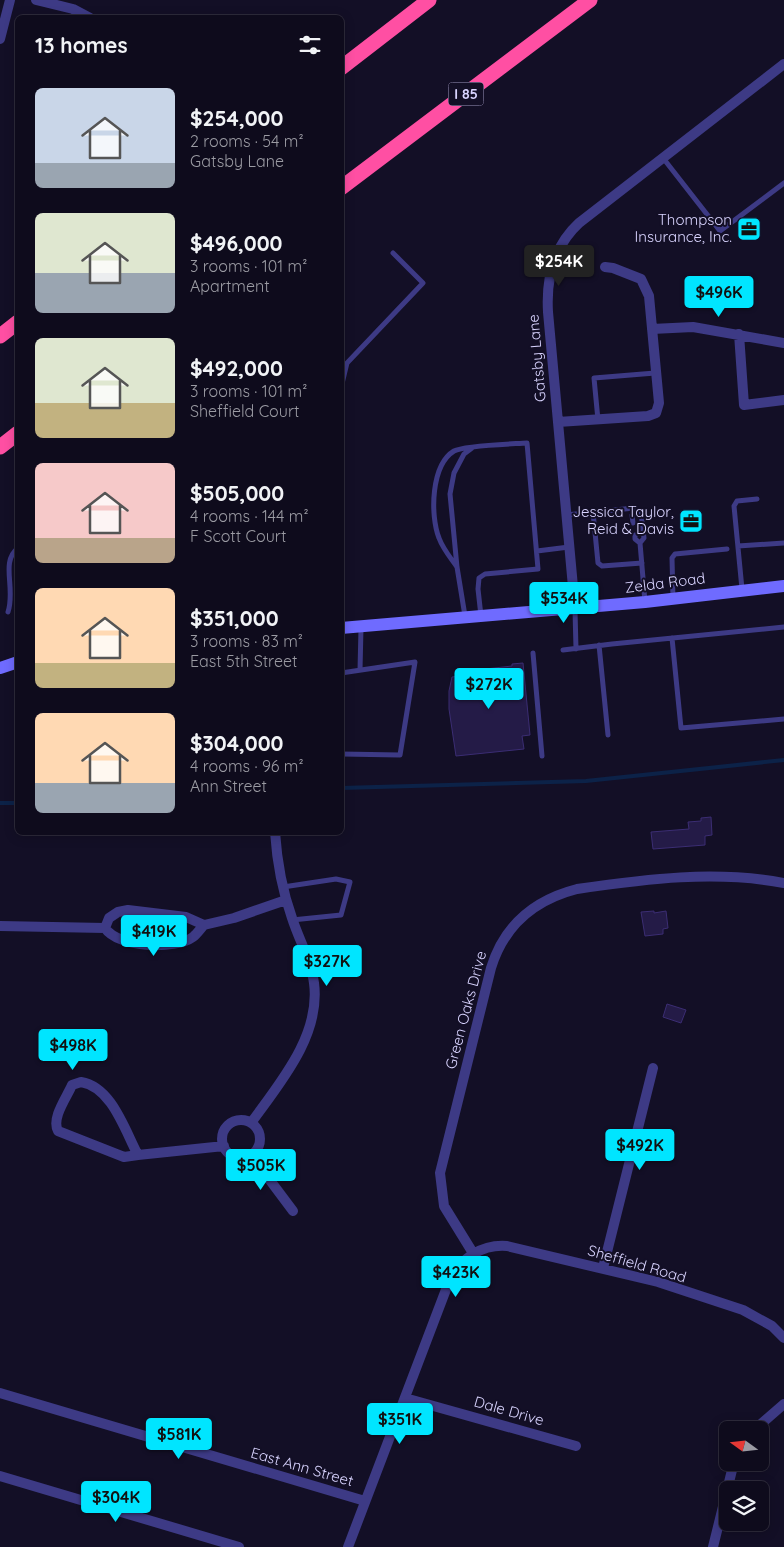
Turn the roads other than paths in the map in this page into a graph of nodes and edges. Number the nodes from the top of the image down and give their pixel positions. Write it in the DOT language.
graph roads {
  1 [pos="10,0"];
  2 [pos="36,0"];
  3 [pos="429,0"];
  4 [pos="590,0"];
  5 [pos="84,15"];
  6 [pos="0,38"];
  7 [pos="784,64"];
  8 [pos="344,66"];
  9 [pos="663,158"];
  10 [pos="784,183"];
  11 [pos="344,186"];
  12 [pos="393,253"];
  13 [pos="605,267"];
  14 [pos="15,324"];
  15 [pos="652,329"];
  16 [pos="739,334"];
  17 [pos="0,336"];
  18 [pos="784,343"];
  19 [pos="655,373"];
  20 [pos="344,376"];
  21 [pos="784,400"];
  22 [pos="598,420"];
  23 [pos="558,422"];
  24 [pos="15,435"];
  25 [pos="0,447"];
  26 [pos="473,448"];
  27 [pos="757,499"];
  28 [pos="636,510"];
  29 [pos="593,512"];
  30 [pos="566,515"];
  31 [pos="633,523"];
  32 [pos="634,535"];
  33 [pos="640,543"];
  34 [pos="784,543"];
  35 [pos="738,546"];
  36 [pos="569,547"];
  37 [pos="15,549"];
  38 [pos="727,549"];
  39 [pos="537,551"];
  40 [pos="642,563"];
  41 [pos="457,567"];
  42 [pos="784,586"];
  43 [pos="742,590"];
  44 [pos="674,600"];
  45 [pos="645,602"];
  46 [pos="575,609"];
  47 [pos="8,612"];
  48 [pos="481,616"];
  49 [pos="465,617"];
  50 [pos="361,626"];
  51 [pos="784,627"];
  52 [pos="344,628"];
  53 [pos="672,638"];
  54 [pos="599,645"];
  55 [pos="576,649"];
  56 [pos="563,650"];
  57 [pos="533,652"];
  58 [pos="15,663"];
  59 [pos="0,668"];
  60 [pos="360,670"];
  61 [pos="344,672"];
  62 [pos="784,719"];
  63 [pos="608,735"];
  64 [pos="344,754"];
  65 [pos="542,756"];
  66 [pos="274,835"];
  67 [pos="784,883"];
  68 [pos="282,887"];
  69 [pos="286,900"];
  70 [pos="292,920"];
  71 [pos="204,925"];
  72 [pos="0,926"];
  73 [pos="105,928"];
  74 [pos="653,1068"];
  75 [pos="251,1123"];
  76 [pos="224,1146"];
  77 [pos="138,1155"];
  78 [pos="251,1155"];
  79 [pos="293,1211"];
  80 [pos="473,1253"];
  81 [pos="603,1268"];
  82 [pos="784,1338"];
  83 [pos="0,1393"];
  84 [pos="405,1398"];
  85 [pos="784,1404"];
  86 [pos="764,1421"];
  87 [pos="576,1446"];
  88 [pos="732,1471"];
  89 [pos="0,1476"];
  90 [pos="365,1502"];
  91 [pos="239,1547"];
  92 [pos="348,1547"];
  93 [pos="713,1547"];
  1 -- 6 [label="street"];
  2 -- 5 [label="street"];
  3 -- 8 [label="highway"];
  4 -- 11 [label="highway, I 85"];
  7 -- 9 [label="street, Gatsby Lane"];
  9 -- 10 [label="lane"];
  9 -- 23 [label="street, Gatsby Lane"];
  12 -- 20 [label="lane"];
  13 -- 15 [label="street"];
  14 -- 17 [label="highway"];
  15 -- 16 [label="street"];
  15 -- 19 [label="street"];
  16 -- 18 [label="street"];
  16 -- 21 [label="street"];
  19 -- 22 [label="street"];
  19 -- 22 [label="lane"];
  22 -- 23 [label="street"];
  23 -- 30 [label="street, Gatsby Lane"];
  24 -- 25 [label="highway"];
  26 -- 39 [label="lane"];
  26 -- 41 [label="lane"];
  26 -- 41 [label="lane"];
  27 -- 35 [label="lane"];
  28 -- 29 [label="lane"];
  28 -- 31 [label="lane"];
  28 -- 33 [label="lane"];
  29 -- 30 [label="lane"];
  29 -- 40 [label="lane"];
  30 -- 36 [label="street, Gatsby Lane"];
  32 -- 33 [label="lane"];
  33 -- 40 [label="lane"];
  34 -- 35 [label="lane"];
  35 -- 43 [label="lane"];
  36 -- 39 [label="lane"];
  36 -- 46 [label="street, Gatsby Lane"];
  37 -- 47 [label="lane"];
  38 -- 44 [label="lane"];
  39 -- 48 [label="lane"];
  40 -- 45 [label="lane"];
  41 -- 49 [label="lane"];
  42 -- 43 [label="main road, Zelda Road"];
  43 -- 44 [label="main road, Zelda Road"];
  44 -- 45 [label="main road, Zelda Road"];
  45 -- 46 [label="main road, Zelda Road"];
  46 -- 48 [label="main road, Zelda Road"];
  46 -- 55 [label="lane"];
  48 -- 49 [label="main road, Zelda Road"];
  49 -- 50 [label="main road, Zelda Road"];
  50 -- 52 [label="main road, Zelda Road"];
  50 -- 60 [label="lane"];
  51 -- 53 [label="lane"];
  53 -- 54 [label="lane"];
  53 -- 62 [label="lane"];
  54 -- 55 [label="lane"];
  54 -- 63 [label="lane"];
  55 -- 56 [label="lane"];
  57 -- 65 [label="lane"];
  58 -- 59 [label="main road"];
  60 -- 61 [label="lane"];
  60 -- 64 [label="lane"];
  66 -- 68 [label="street"];
  67 -- 80 [label="street, Green Oaks Drive"];
  68 -- 69 [label="street"];
  68 -- 70 [label="lane"];
  69 -- 70 [label="street"];
  69 -- 71 [label="street"];
  70 -- 75 [label="street"];
  71 -- 73 [label="street"];
  71 -- 73 [label="street"];
  72 -- 73 [label="street"];
  74 -- 81 [label="street"];
  75 -- 76 [label="street"];
  75 -- 78 [label="street"];
  76 -- 77 [label="street"];
  76 -- 78 [label="street"];
  77 -- 77 [label="street"];
  78 -- 79 [label="street"];
  80 -- 81 [label="street, Sheffield Road"];
  80 -- 84 [label="street"];
  81 -- 82 [label="street, Sheffield Road"];
  83 -- 90 [label="street, East Ann Street"];
  84 -- 87 [label="street, Dale Drive"];
  84 -- 90 [label="street"];
  85 -- 86 [label="street"];
  88 -- 93 [label="street"];
  89 -- 91 [label="street"];
  90 -- 92 [label="street"];
}
